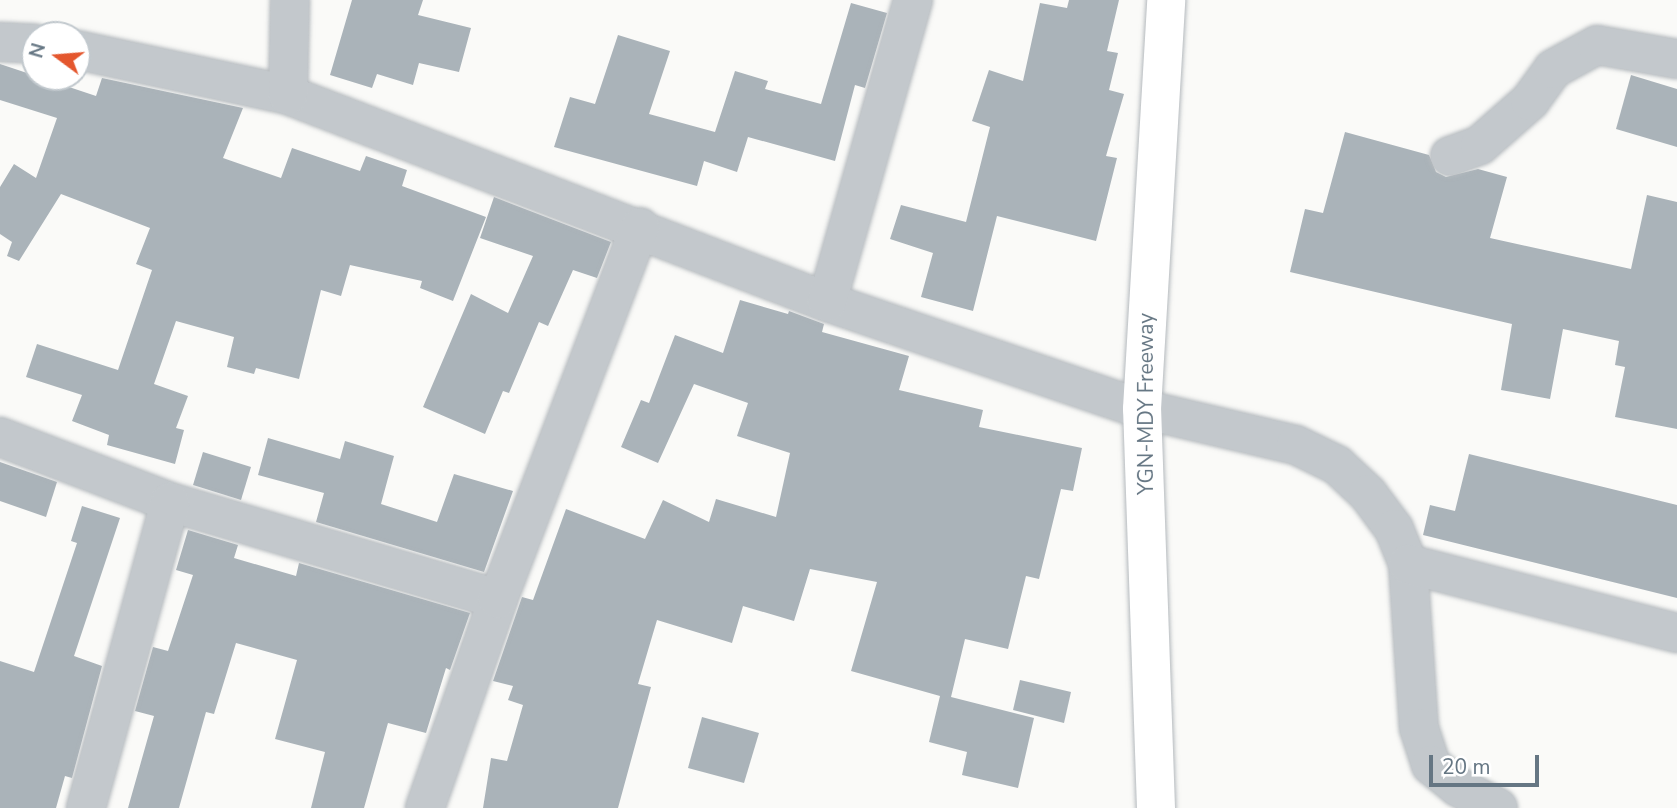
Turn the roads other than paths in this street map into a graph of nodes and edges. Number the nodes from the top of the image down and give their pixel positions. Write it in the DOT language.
graph roads {
  1 [pos="290,0"];
  2 [pos="913,0"];
  3 [pos="1166,0"];
  4 [pos="0,42"];
  5 [pos="21,43"];
  6 [pos="91,53"];
  7 [pos="1677,59"];
  8 [pos="288,95"];
  9 [pos="1450,156"];
  10 [pos="640,226"];
  11 [pos="827,302"];
  12 [pos="1142,410"];
  13 [pos="0,437"];
  14 [pos="170,502"];
  15 [pos="1408,565"];
  16 [pos="498,599"];
  17 [pos="1677,634"];
  18 [pos="86,808"];
  19 [pos="425,808"];
  20 [pos="1156,808"];
  21 [pos="1498,808"];
  1 -- 8 [label="street"];
  2 -- 11 [label="street"];
  3 -- 12 [label="main road, YGN-MDY Freeway"];
  4 -- 5 [label="street"];
  6 -- 8 [label="street"];
  7 -- 9 [label="street"];
  8 -- 10 [label="street"];
  10 -- 11 [label="street"];
  10 -- 16 [label="street"];
  11 -- 12 [label="street"];
  12 -- 15 [label="street"];
  12 -- 20 [label="main road, YGN-MDY Freeway"];
  13 -- 14 [label="street"];
  14 -- 16 [label="street"];
  14 -- 18 [label="street"];
  15 -- 17 [label="street"];
  15 -- 21 [label="street"];
  16 -- 19 [label="street"];
}
